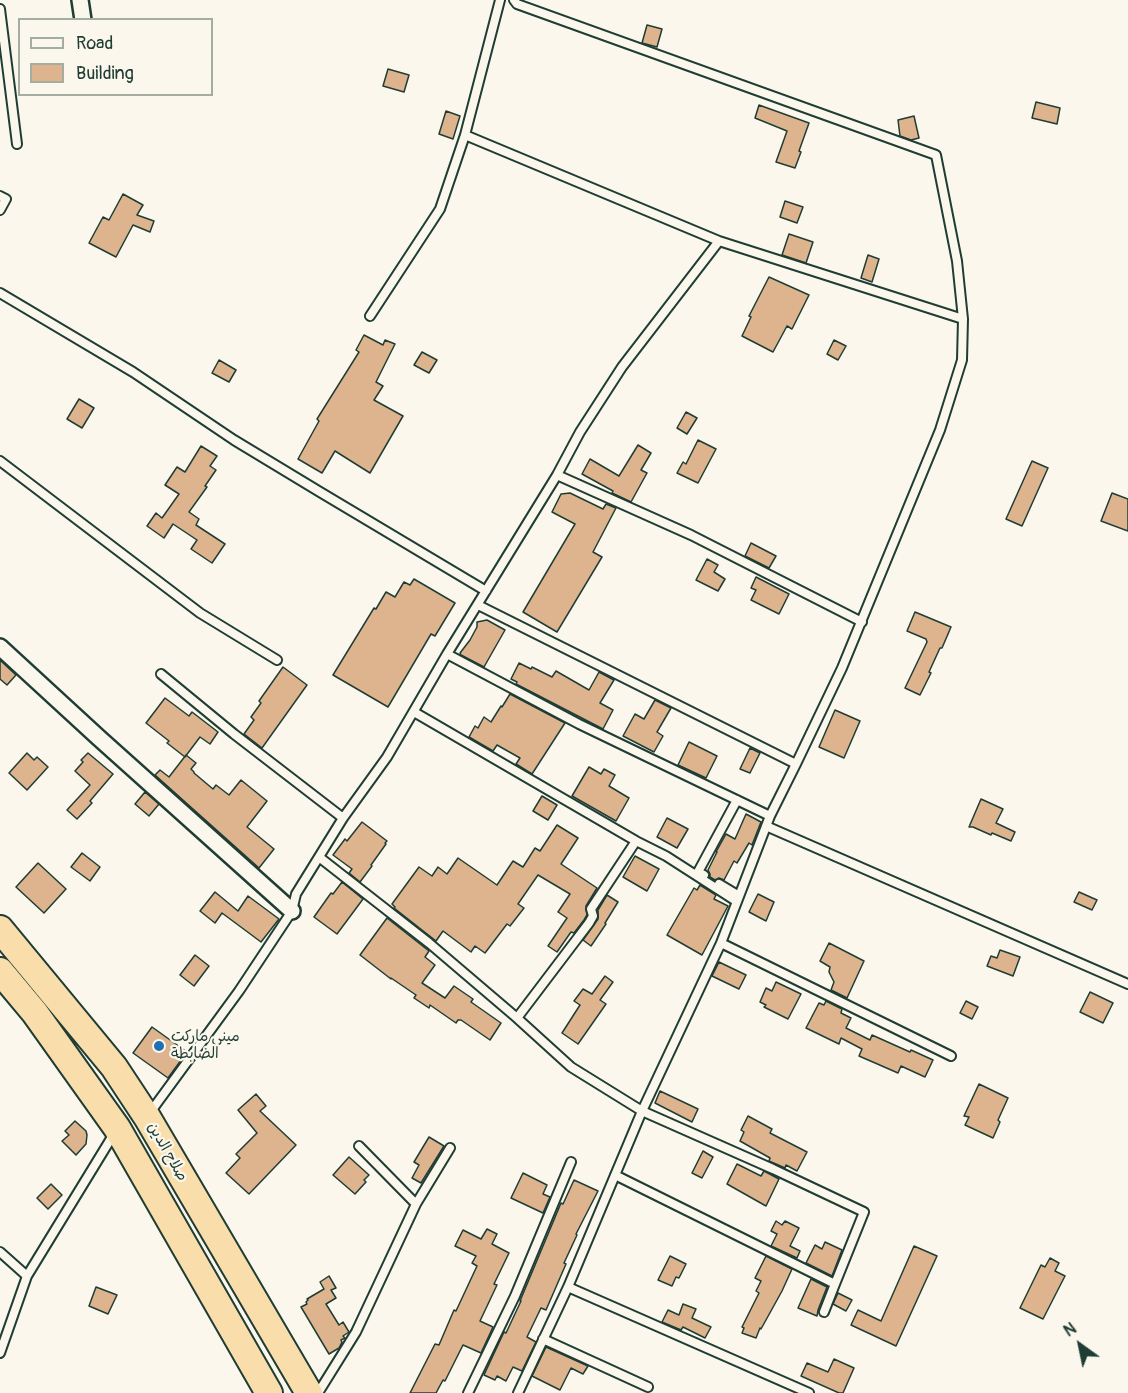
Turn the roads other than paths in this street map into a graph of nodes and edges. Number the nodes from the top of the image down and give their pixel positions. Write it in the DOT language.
graph roads {
  1 [pos="80,0"];
  2 [pos="500,0"];
  3 [pos="514,0"];
  4 [pos="0,9"];
  5 [pos="82,18"];
  6 [pos="465,135"];
  7 [pos="17,144"];
  8 [pos="0,196"];
  9 [pos="0,210"];
  10 [pos="719,241"];
  11 [pos="0,293"];
  12 [pos="370,316"];
  13 [pos="963,319"];
  14 [pos="0,461"];
  15 [pos="557,475"];
  16 [pos="486,591"];
  17 [pos="478,605"];
  18 [pos="862,622"];
  19 [pos="0,646"];
  20 [pos="447,654"];
  21 [pos="277,660"];
  22 [pos="161,674"];
  23 [pos="414,712"];
  24 [pos="796,764"];
  25 [pos="737,800"];
  26 [pos="770,816"];
  27 [pos="343,818"];
  28 [pos="766,826"];
  29 [pos="636,841"];
  30 [pos="320,857"];
  31 [pos="737,899"];
  32 [pos="292,911"];
  33 [pos="0,929"];
  34 [pos="721,943"];
  35 [pos="0,971"];
  36 [pos="1128,984"];
  37 [pos="517,1018"];
  38 [pos="951,1056"];
  39 [pos="642,1111"];
  40 [pos="147,1117"];
  41 [pos="117,1128"];
  42 [pos="358,1146"];
  43 [pos="450,1148"];
  44 [pos="571,1162"];
  45 [pos="615,1175"];
  46 [pos="416,1204"];
  47 [pos="0,1252"];
  48 [pos="27,1276"];
  49 [pos="835,1284"];
  50 [pos="568,1287"];
  51 [pos="824,1312"];
  52 [pos="543,1339"];
  53 [pos="0,1353"];
  54 [pos="648,1387"];
  55 [pos="268,1393"];
  56 [pos="309,1393"];
  57 [pos="318,1393"];
  58 [pos="468,1393"];
  59 [pos="518,1393"];
  60 [pos="809,1393"];
  1 -- 5 [label="street"];
  2 -- 6 [label="lane"];
  3 -- 13 [label="lane"];
  4 -- 7 [label="lane"];
  6 -- 10 [label="lane"];
  6 -- 12 [label="lane"];
  8 -- 9 [label="lane"];
  10 -- 13 [label="lane"];
  10 -- 15 [label="lane"];
  11 -- 16 [label="lane"];
  13 -- 18 [label="lane"];
  14 -- 21 [label="lane"];
  15 -- 16 [label="lane"];
  15 -- 18 [label="lane"];
  16 -- 17 [label="lane"];
  17 -- 20 [label="lane"];
  17 -- 24 [label="lane"];
  18 -- 24 [label="lane"];
  19 -- 32 [label="street"];
  20 -- 23 [label="lane"];
  20 -- 25 [label="lane"];
  22 -- 27 [label="lane"];
  23 -- 27 [label="lane"];
  23 -- 29 [label="lane"];
  24 -- 26 [label="lane"];
  25 -- 26 [label="lane"];
  25 -- 31 [label="lane"];
  26 -- 28 [label="lane"];
  27 -- 30 [label="lane"];
  28 -- 31 [label="lane"];
  28 -- 36 [label="lane"];
  29 -- 31 [label="lane"];
  29 -- 37 [label="lane"];
  30 -- 32 [label="lane"];
  30 -- 37 [label="lane"];
  31 -- 34 [label="lane"];
  32 -- 40 [label="lane"];
  33 -- 40 [label="highway, صلاح الدين"];
  34 -- 38 [label="lane"];
  34 -- 39 [label="lane"];
  35 -- 41 [label="highway"];
  37 -- 39 [label="lane"];
  39 -- 45 [label="lane"];
  39 -- 49 [label="lane"];
  40 -- 56 [label="highway, صلاح الدين"];
  41 -- 48 [label="lane"];
  41 -- 55 [label="highway"];
  42 -- 46 [label="lane"];
  43 -- 46 [label="lane"];
  44 -- 58 [label="lane"];
  45 -- 49 [label="lane"];
  45 -- 50 [label="lane"];
  46 -- 57 [label="lane"];
  47 -- 48 [label="lane"];
  48 -- 53 [label="lane"];
  49 -- 51 [label="lane"];
  50 -- 52 [label="lane"];
  50 -- 60 [label="lane"];
  52 -- 54 [label="lane"];
  52 -- 59 [label="lane"];
}
